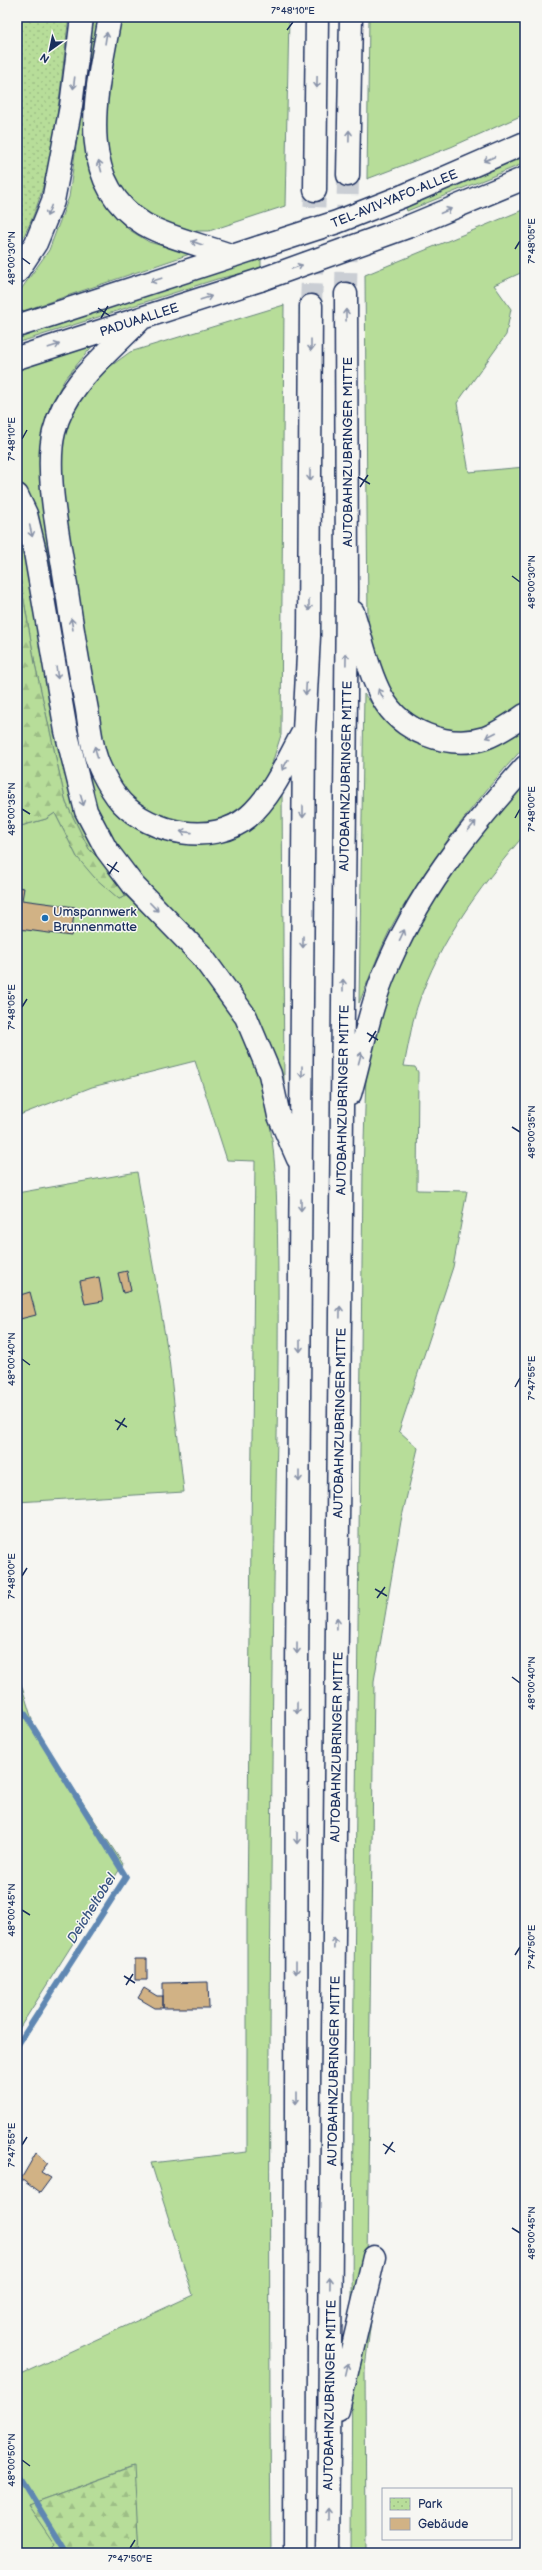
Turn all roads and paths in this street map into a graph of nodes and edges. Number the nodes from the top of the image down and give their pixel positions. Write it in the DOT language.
graph roads {
  1 [pos="82,17"];
  2 [pos="110,17"];
  3 [pos="317,17"];
  4 [pos="351,17"];
  5 [pos="525,143"];
  6 [pos="348,175"];
  7 [pos="525,178"];
  8 [pos="315,190"];
  9 [pos="233,256"];
  10 [pos="17,272"];
  11 [pos="346,294"];
  12 [pos="311,306"];
  13 [pos="142,318"];
  14 [pos="17,326"];
  15 [pos="17,358"];
  16 [pos="17,495"];
  17 [pos="347,592"];
  18 [pos="525,715"];
  19 [pos="304,731"];
  20 [pos="525,767"];
  21 [pos="342,1122"];
  22 [pos="301,1166"];
  23 [pos="374,2257"];
  24 [pos="329,2448"];
  25 [pos="295,2553"];
  26 [pos="328,2553"];
  1 -- 10 [label="highway, one-way"];
  9 -- 2 [label="highway, one-way"];
  3 -- 8 [label="highway, one-way"];
  6 -- 4 [label="highway, one-way"];
  5 -- 9 [label="highway, TEL-AVIV-YAFO-ALLEE, one-way, bridge"];
  13 -- 7 [label="highway, PADUAALLEE, one-way, bridge"];
  9 -- 14 [label="highway, one-way"];
  17 -- 11 [label="highway, AUTOBAHNZUBRINGER MITTE, one-way"];
  12 -- 19 [label="highway, one-way"];
  15 -- 13 [label="highway, PADUAALLEE, one-way"];
  19 -- 13 [label="highway, one-way"];
  16 -- 22 [label="highway, one-way"];
  18 -- 17 [label="highway, one-way"];
  21 -- 17 [label="highway, AUTOBAHNZUBRINGER MITTE, one-way"];
  19 -- 22 [label="highway, one-way"];
  21 -- 20 [label="highway, one-way"];
  24 -- 21 [label="highway, AUTOBAHNZUBRINGER MITTE, one-way"];
  22 -- 25 [label="highway, one-way"];
  24 -- 23 [label="highway, one-way"];
  26 -- 24 [label="highway, AUTOBAHNZUBRINGER MITTE, one-way"];
}
